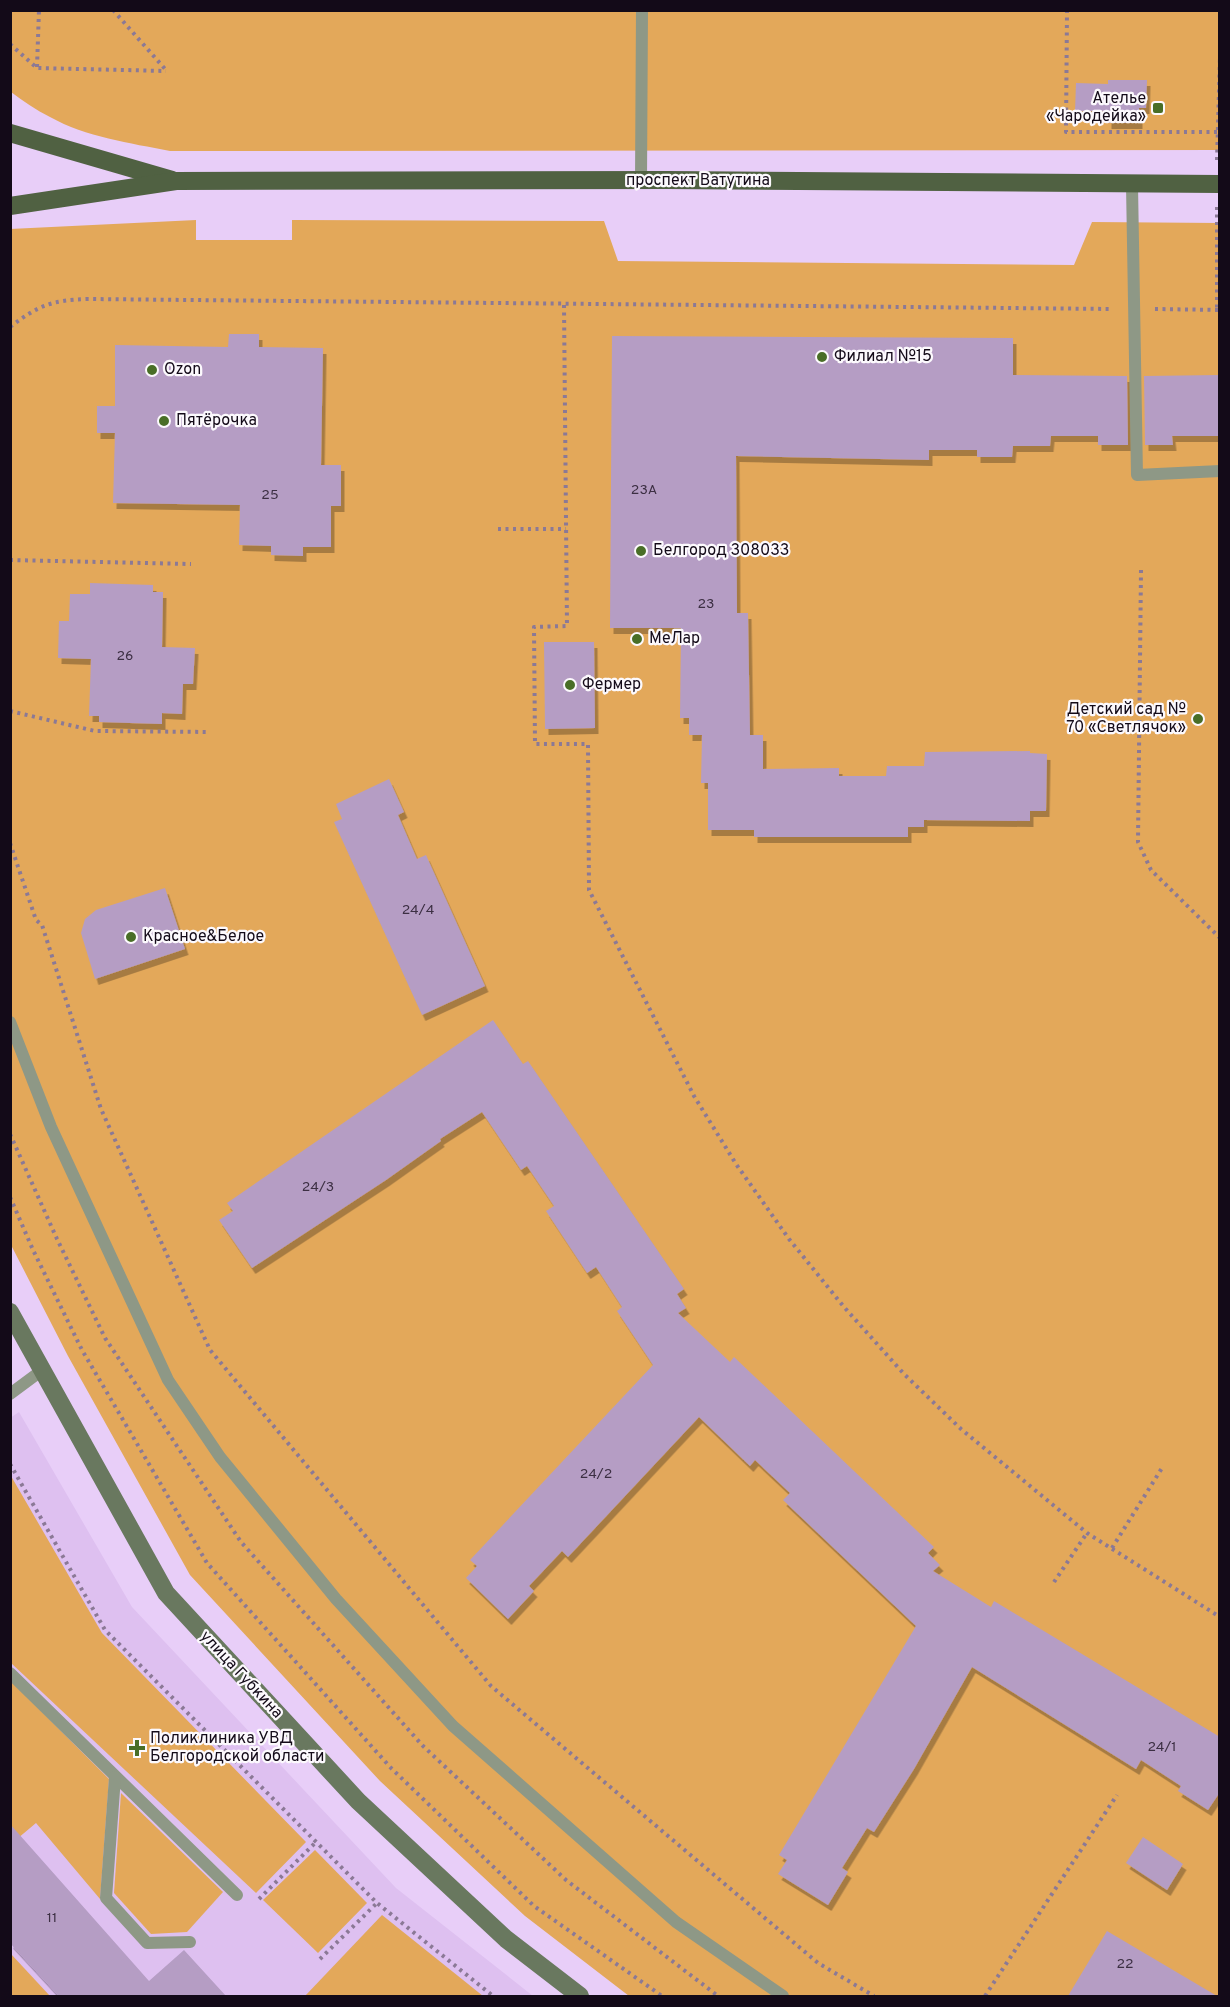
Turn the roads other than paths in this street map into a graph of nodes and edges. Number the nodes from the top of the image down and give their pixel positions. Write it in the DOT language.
graph roads {
  1 [pos="642,10"];
  2 [pos="10,133"];
  3 [pos="641,180"];
  4 [pos="176,181"];
  5 [pos="1220,184"];
  6 [pos="1132,185"];
  7 [pos="10,206"];
  8 [pos="1220,471"];
  9 [pos="10,1022"];
  10 [pos="10,1312"];
  11 [pos="41,1371"];
  12 [pos="10,1394"];
  13 [pos="10,1673"];
  14 [pos="115,1777"];
  15 [pos="237,1895"];
  16 [pos="190,1942"];
  17 [pos="580,1996"];
  18 [pos="783,1996"];
  1 -- 3 [label="lane"];
  2 -- 4 [label="main road, проспект Ватутина"];
  3 -- 4 [label="main road, проспект Ватутина"];
  3 -- 6 [label="main road, проспект Ватутина"];
  4 -- 7 [label="main road, проспект Ватутина"];
  5 -- 6 [label="main road, проспект Ватутина"];
  6 -- 8 [label="lane"];
  9 -- 18 [label="lane"];
  10 -- 11 [label="main road, улица Губкина"];
  11 -- 12 [label="lane"];
  11 -- 17 [label="main road, улица Губкина"];
  13 -- 14 [label="lane"];
  14 -- 15 [label="lane"];
  14 -- 16 [label="lane"];
}
